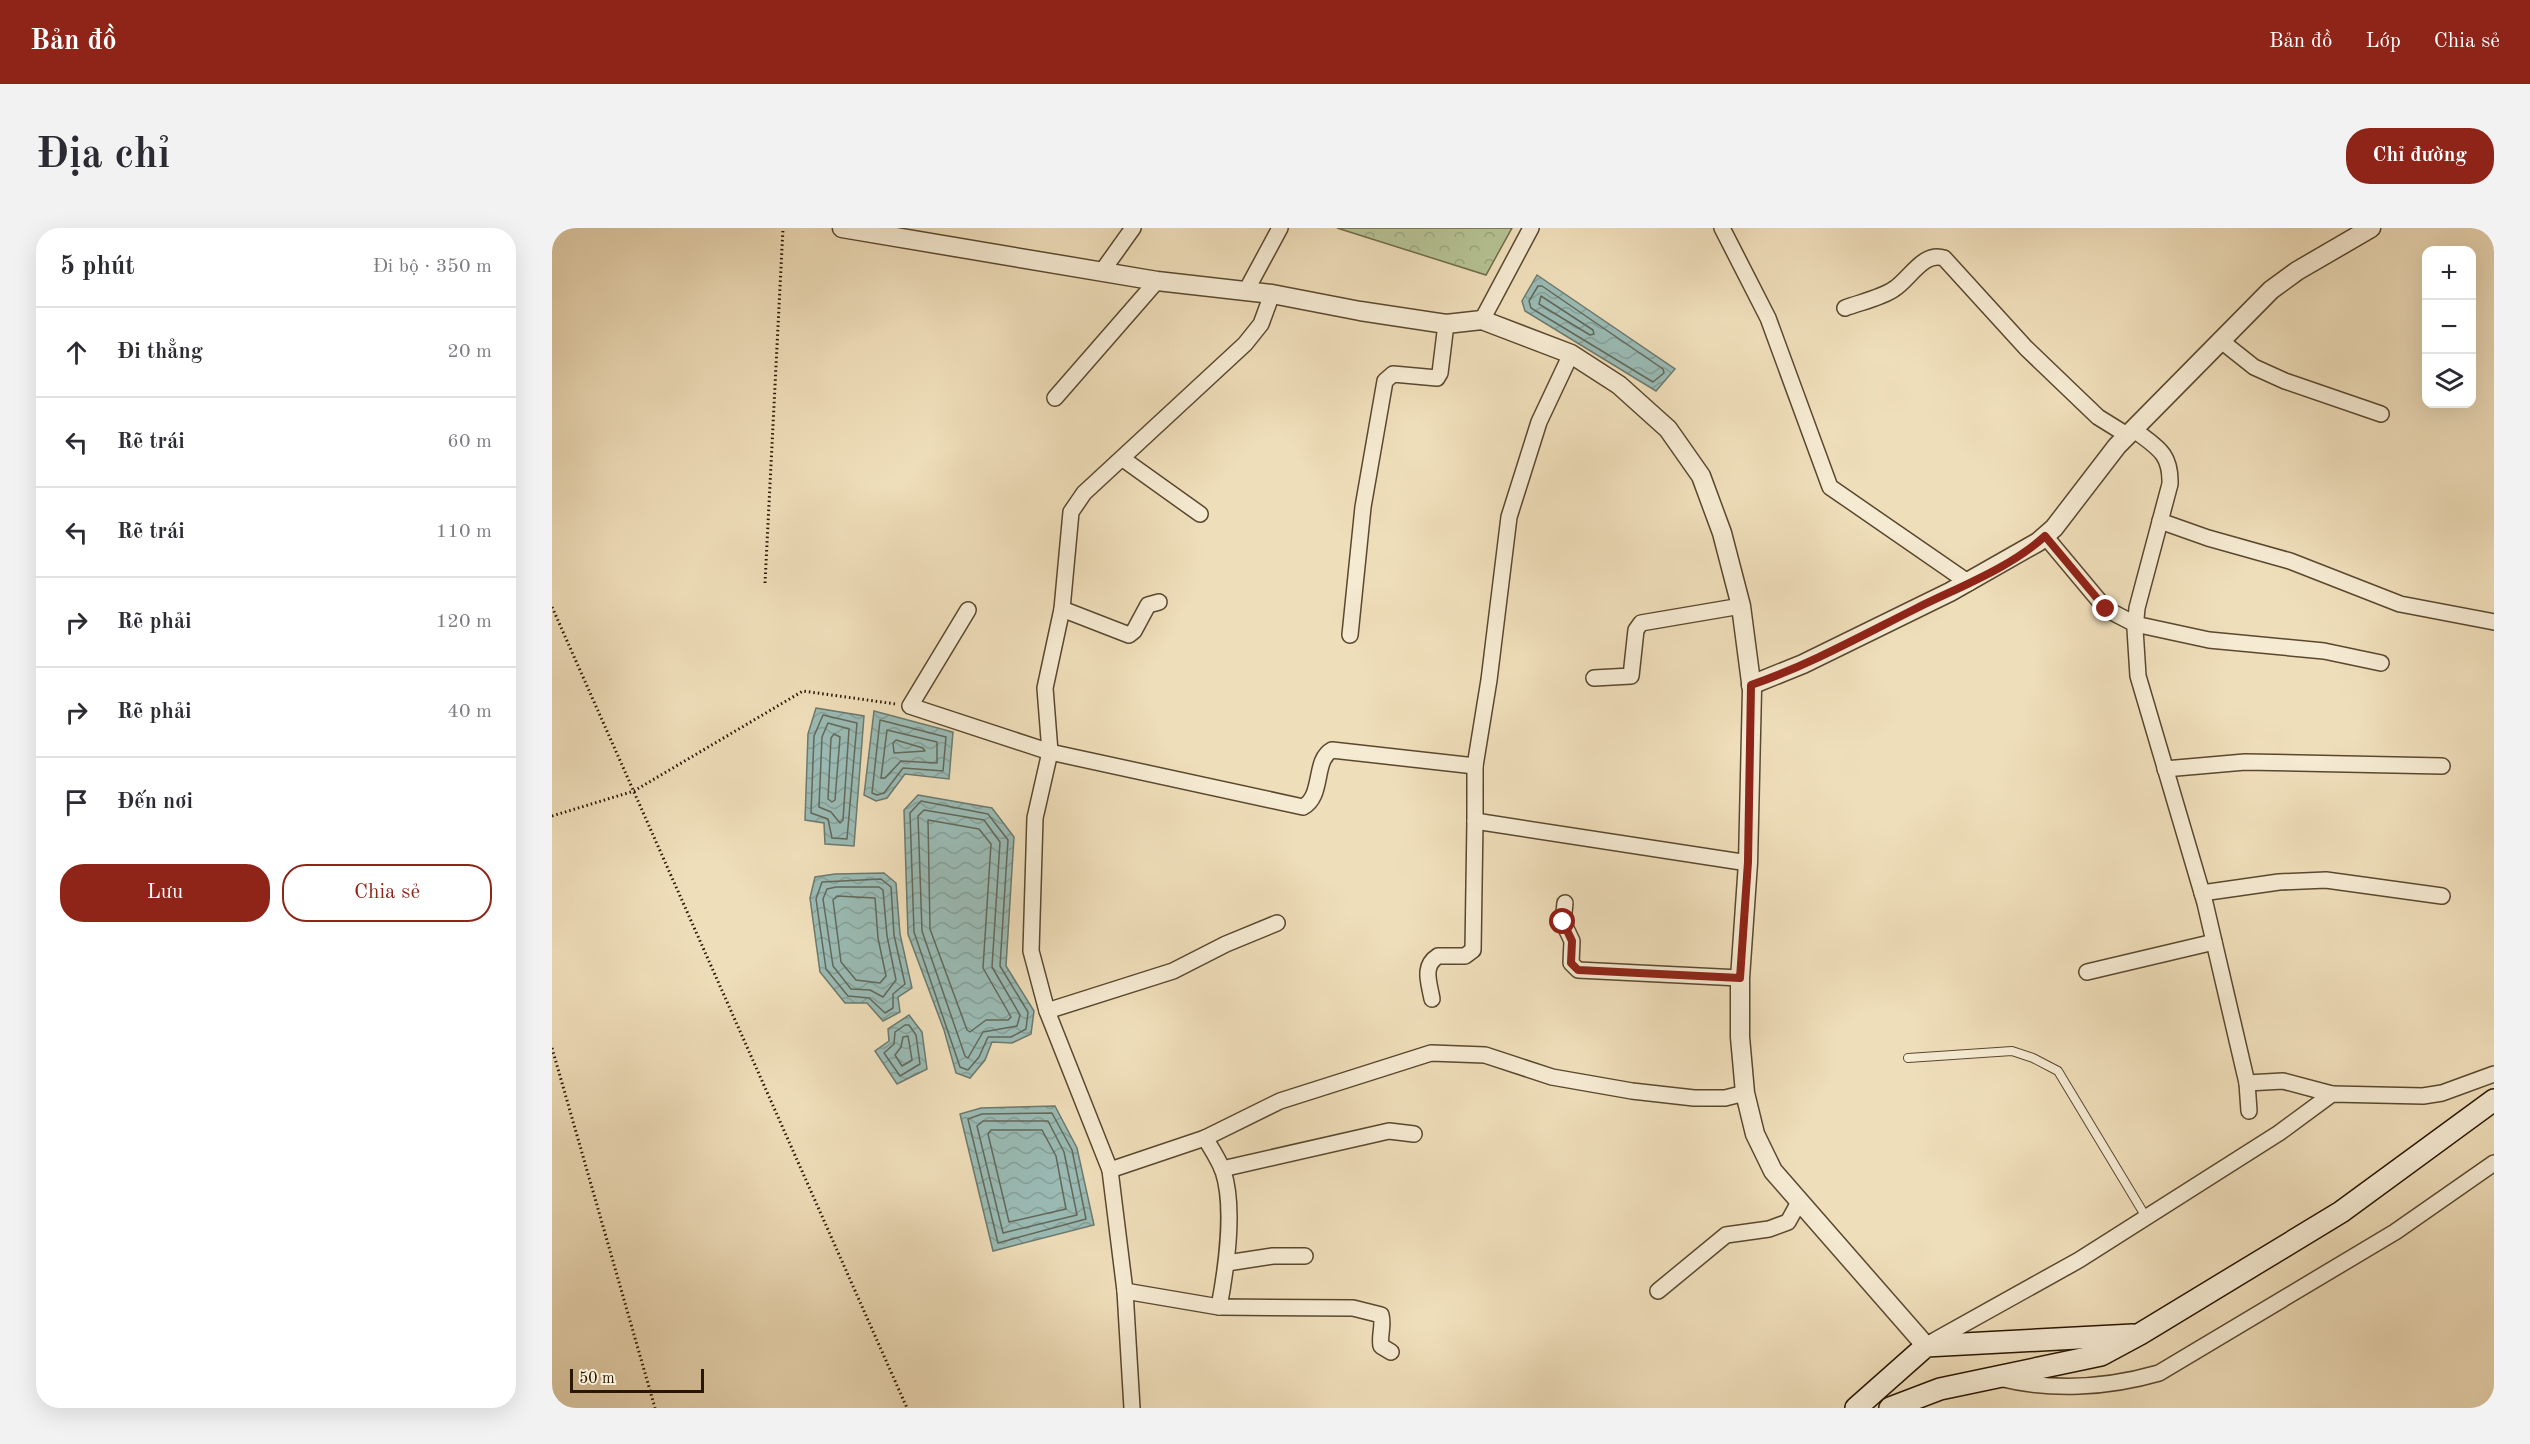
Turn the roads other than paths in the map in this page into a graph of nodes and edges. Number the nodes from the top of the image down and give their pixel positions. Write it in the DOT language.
graph roads {
  1 [pos="842,228"];
  2 [pos="1133,228"];
  3 [pos="1280,228"];
  4 [pos="1530,228"];
  5 [pos="1722,228"];
  6 [pos="2372,228"];
  7 [pos="1103,270"];
  8 [pos="1157,281"];
  9 [pos="1246,291"];
  10 [pos="1272,294"];
  11 [pos="1845,308"];
  12 [pos="1482,320"];
  13 [pos="1446,324"];
  14 [pos="2220,340"];
  15 [pos="1571,354"];
  16 [pos="1055,398"];
  17 [pos="2381,414"];
  18 [pos="2130,432"];
  19 [pos="1123,459"];
  20 [pos="1200,514"];
  21 [pos="2160,521"];
  22 [pos="2045,536"];
  23 [pos="1969,583"];
  24 [pos="1159,602"];
  25 [pos="1741,606"];
  26 [pos="1062,609"];
  27 [pos="968,610"];
  28 [pos="2494,622"];
  29 [pos="2135,624"];
  30 [pos="1350,635"];
  31 [pos="2381,663"];
  32 [pos="1594,678"];
  33 [pos="1751,685"];
  34 [pos="1050,752"];
  35 [pos="1475,766"];
  36 [pos="2442,766"];
  37 [pos="2165,769"];
  38 [pos="1475,821"];
  39 [pos="1748,862"];
  40 [pos="2202,893"];
  41 [pos="2442,896"];
  42 [pos="1565,903"];
  43 [pos="1277,923"];
  44 [pos="2214,942"];
  45 [pos="2087,972"];
  46 [pos="1740,978"];
  47 [pos="1432,999"];
  48 [pos="1047,1011"];
  49 [pos="1908,1058"];
  50 [pos="2494,1074"];
  51 [pos="2247,1083"];
  52 [pos="1745,1093"];
  53 [pos="2332,1094"];
  54 [pos="2494,1100"];
  55 [pos="2249,1110"];
  56 [pos="1414,1134"];
  57 [pos="1205,1137"];
  58 [pos="2494,1163"];
  59 [pos="1222,1169"];
  60 [pos="1110,1170"];
  61 [pos="1799,1202"];
  62 [pos="2146,1217"];
  63 [pos="1305,1256"];
  64 [pos="1227,1263"];
  65 [pos="1658,1291"];
  66 [pos="1125,1292"];
  67 [pos="1219,1307"];
  68 [pos="2140,1334"];
  69 [pos="1926,1346"];
  70 [pos="1391,1352"];
  71 [pos="1993,1377"];
  72 [pos="1940,1389"];
  73 [pos="1132,1408"];
  74 [pos="1856,1408"];
  75 [pos="1890,1408"];
  76 [pos="1928,1408"];
  1 -- 7 [label="street"];
  2 -- 7 [label="street"];
  3 -- 9 [label="street"];
  4 -- 12 [label="street"];
  5 -- 23 [label="street"];
  6 -- 14 [label="street"];
  7 -- 8 [label="street"];
  8 -- 9 [label="street"];
  8 -- 16 [label="street"];
  9 -- 10 [label="street"];
  10 -- 13 [label="street"];
  10 -- 19 [label="street"];
  11 -- 18 [label="street"];
  12 -- 13 [label="street"];
  12 -- 15 [label="street"];
  13 -- 30 [label="street"];
  14 -- 17 [label="street"];
  14 -- 18 [label="street"];
  15 -- 25 [label="street"];
  15 -- 35 [label="street"];
  18 -- 21 [label="street"];
  18 -- 22 [label="street"];
  19 -- 20 [label="street"];
  19 -- 26 [label="street"];
  21 -- 28 [label="street"];
  21 -- 29 [label="street"];
  22 -- 23 [label="street"];
  22 -- 29 [label="street"];
  23 -- 33 [label="street"];
  24 -- 26 [label="street"];
  25 -- 32 [label="street"];
  25 -- 33 [label="street"];
  26 -- 34 [label="street"];
  27 -- 34 [label="street"];
  29 -- 31 [label="street"];
  29 -- 37 [label="street"];
  33 -- 39 [label="street"];
  34 -- 35 [label="street"];
  34 -- 48 [label="street"];
  35 -- 38 [label="street"];
  36 -- 37 [label="street"];
  37 -- 40 [label="street"];
  38 -- 39 [label="street"];
  38 -- 47 [label="street"];
  39 -- 46 [label="street"];
  40 -- 41 [label="street"];
  40 -- 44 [label="street"];
  42 -- 46 [label="street"];
  43 -- 48 [label="street"];
  44 -- 45 [label="street"];
  44 -- 51 [label="street"];
  46 -- 52 [label="street"];
  48 -- 60 [label="street"];
  49 -- 62 [label="lane"];
  50 -- 53 [label="street"];
  51 -- 53 [label="street"];
  51 -- 55 [label="street"];
  52 -- 57 [label="street"];
  52 -- 61 [label="street"];
  53 -- 62 [label="street"];
  54 -- 68 [label="main road"];
  56 -- 59 [label="street"];
  57 -- 59 [label="street"];
  57 -- 60 [label="street"];
  58 -- 71 [label="street"];
  59 -- 64 [label="street"];
  60 -- 66 [label="street"];
  61 -- 65 [label="street"];
  61 -- 69 [label="street"];
  62 -- 69 [label="street"];
  63 -- 64 [label="street"];
  64 -- 67 [label="street"];
  66 -- 67 [label="street"];
  66 -- 73 [label="street"];
  67 -- 70 [label="street"];
  68 -- 69 [label="main road"];
  68 -- 71 [label="main road"];
  69 -- 74 [label="main road"];
  71 -- 72 [label="main road"];
  72 -- 75 [label="main road"];
  72 -- 76 [label="street"];
}
